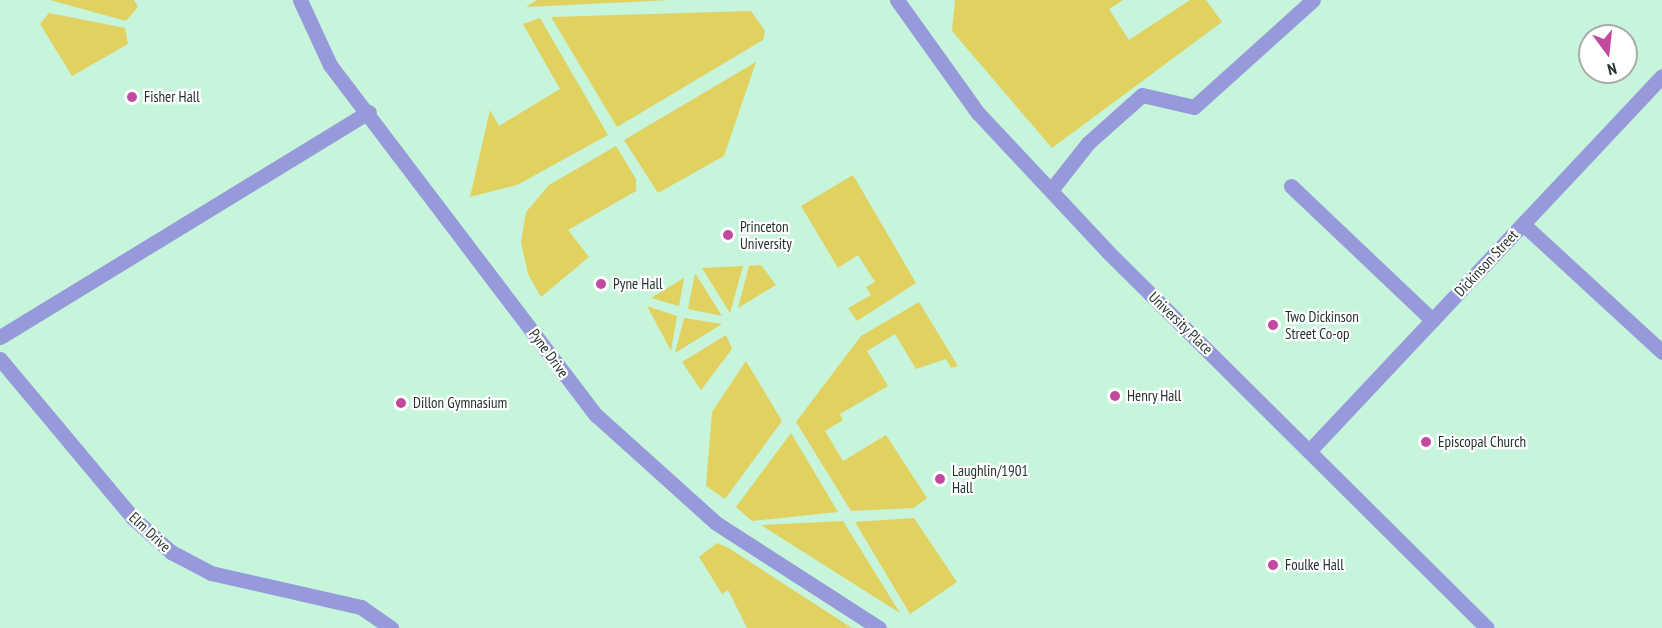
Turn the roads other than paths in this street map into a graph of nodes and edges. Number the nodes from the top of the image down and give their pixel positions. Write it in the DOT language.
graph roads {
  1 [pos="300,0"];
  2 [pos="897,0"];
  3 [pos="1313,0"];
  4 [pos="1662,76"];
  5 [pos="369,112"];
  6 [pos="1291,186"];
  7 [pos="1051,190"];
  8 [pos="1523,224"];
  9 [pos="1432,320"];
  10 [pos="0,337"];
  11 [pos="1662,352"];
  12 [pos="0,359"];
  13 [pos="1311,449"];
  14 [pos="391,628"];
  15 [pos="879,628"];
  16 [pos="1486,628"];
  1 -- 5 [label="street, Pyne Drive"];
  2 -- 7 [label="street, University Place"];
  3 -- 7 [label="street"];
  4 -- 8 [label="street, Dickinson Street"];
  5 -- 10 [label="street"];
  5 -- 15 [label="street, Pyne Drive"];
  6 -- 9 [label="street"];
  7 -- 13 [label="street, University Place"];
  8 -- 9 [label="street, Dickinson Street"];
  8 -- 11 [label="street"];
  9 -- 13 [label="street, Dickinson Street"];
  12 -- 14 [label="street, Elm Drive"];
  13 -- 16 [label="street, University Place"];
}
